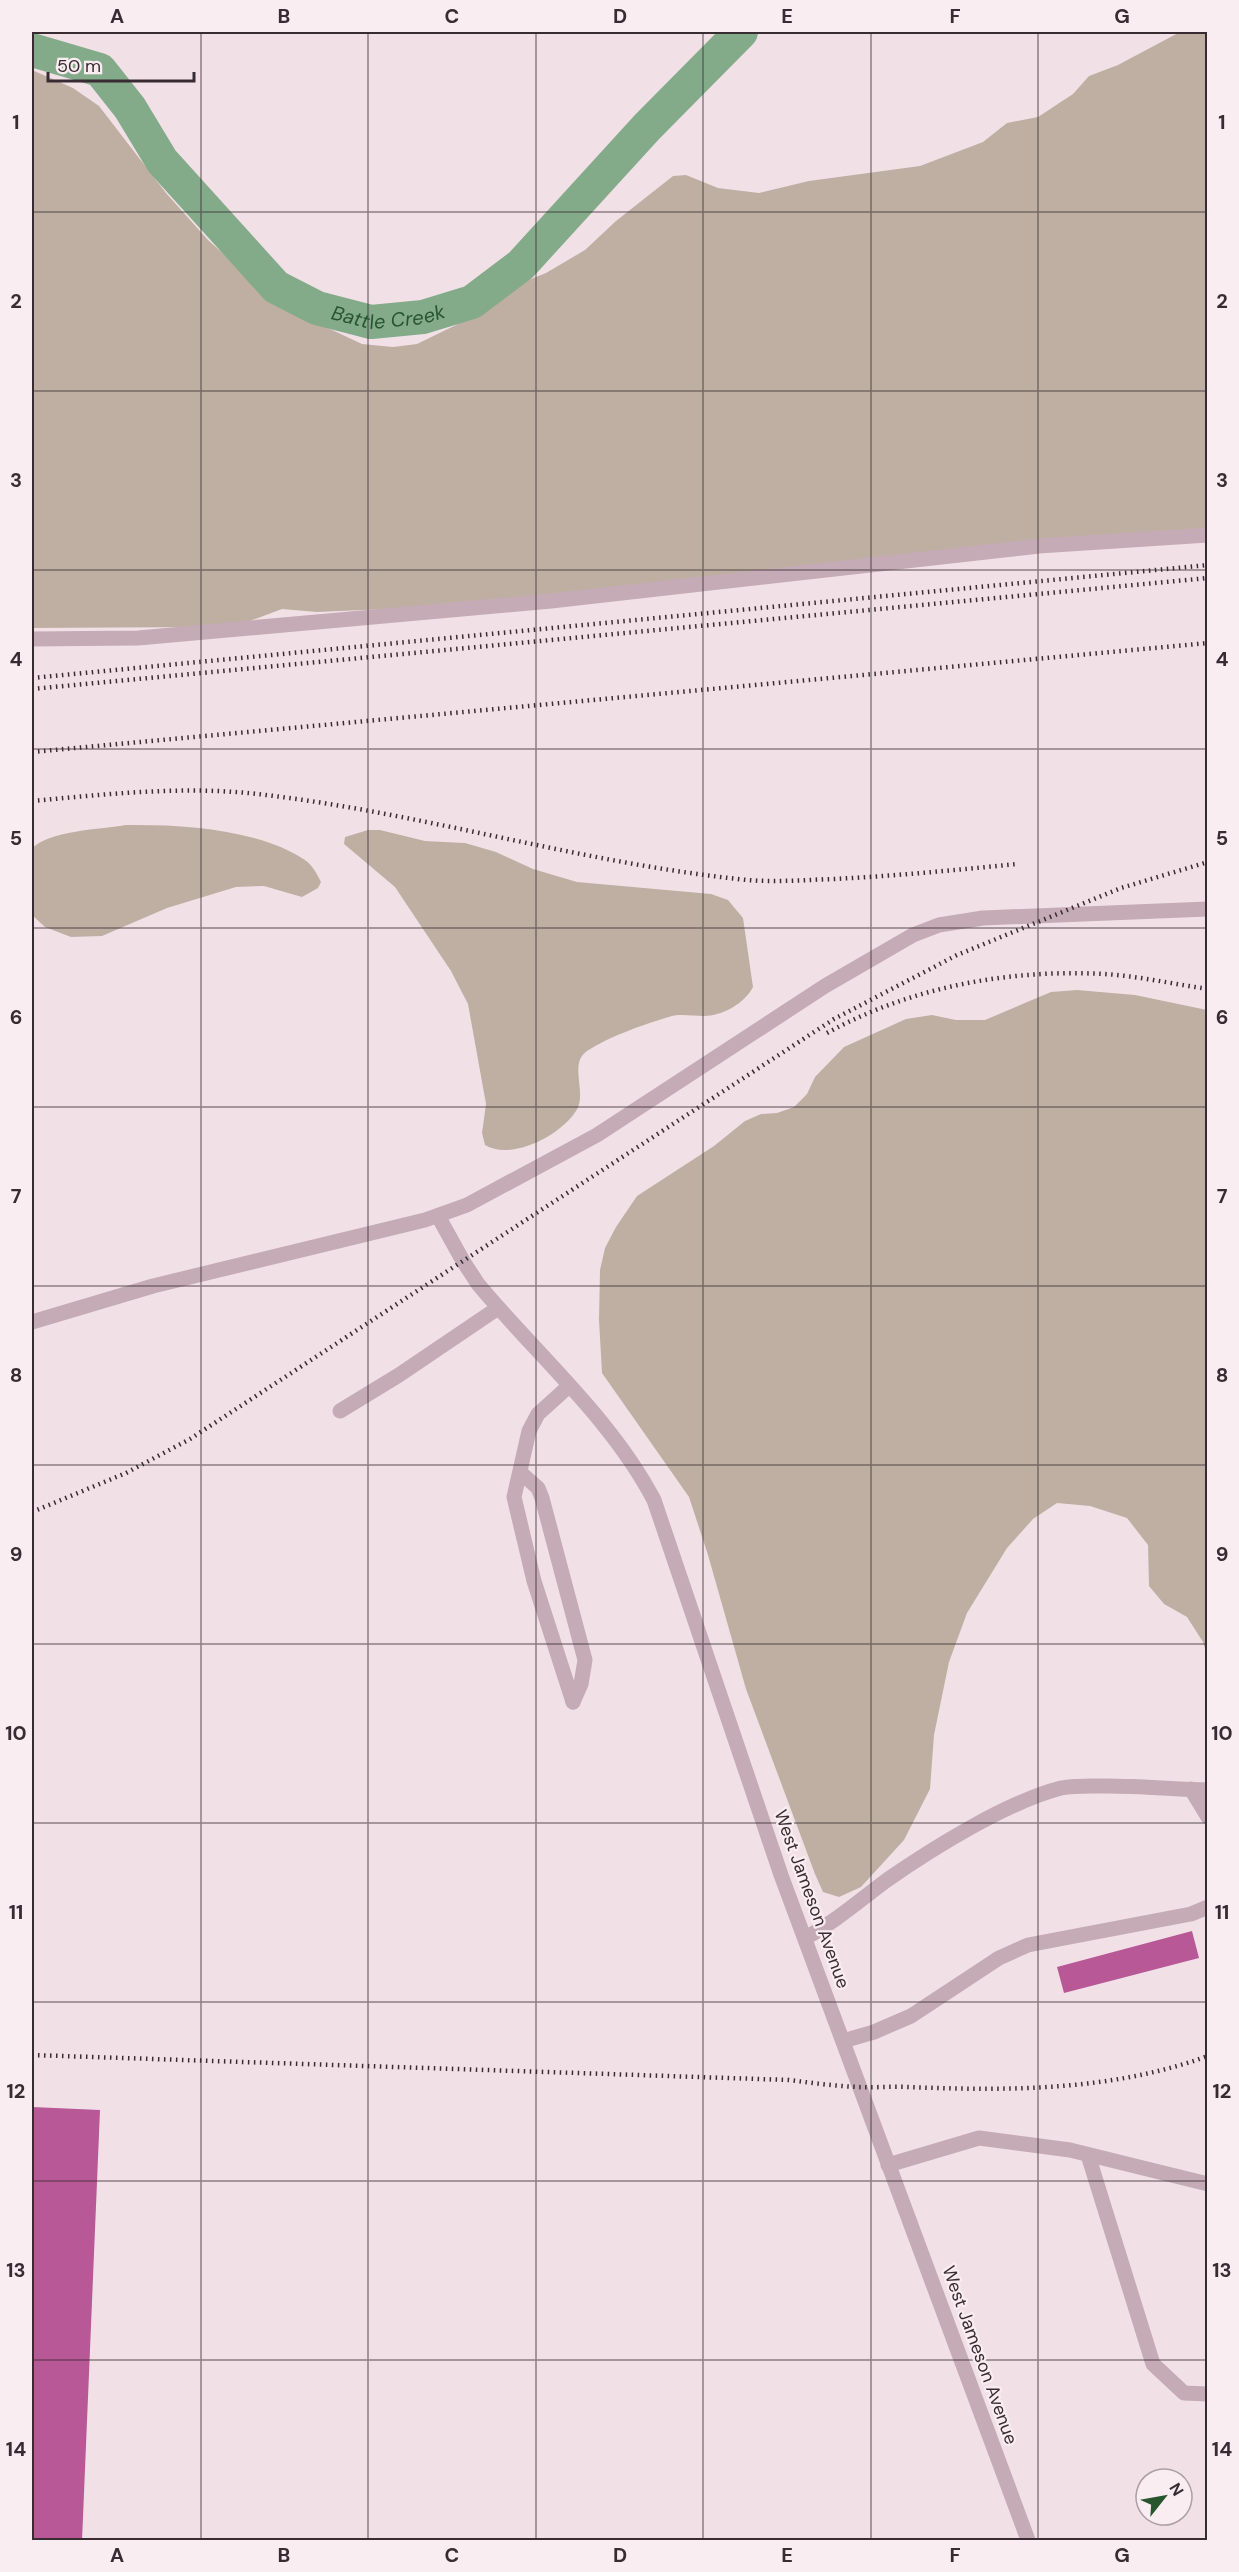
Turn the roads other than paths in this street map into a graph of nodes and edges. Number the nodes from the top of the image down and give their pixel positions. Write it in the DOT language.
graph roads {
  1 [pos="1208,535"];
  2 [pos="32,639"];
  3 [pos="1208,909"];
  4 [pos="1182,912"];
  5 [pos="1208,916"];
  6 [pos="438,1216"];
  7 [pos="498,1308"];
  8 [pos="32,1322"];
  9 [pos="569,1386"];
  10 [pos="340,1411"];
  11 [pos="521,1473"];
  12 [pos="1191,1789"];
  13 [pos="1208,1790"];
  14 [pos="1208,1817"];
  15 [pos="1208,1907"];
  16 [pos="805,1938"];
  17 [pos="843,2041"];
  18 [pos="1088,2155"];
  19 [pos="888,2165"];
  20 [pos="1208,2184"];
  21 [pos="1208,2394"];
  22 [pos="1028,2541"];
  1 -- 2 [label="lane"];
  3 -- 4 [label="lane"];
  4 -- 5 [label="lane"];
  4 -- 6 [label="lane"];
  6 -- 7 [label="lane, West Jameson Avenue"];
  6 -- 8 [label="lane"];
  7 -- 9 [label="lane, West Jameson Avenue"];
  7 -- 10 [label="lane"];
  9 -- 11 [label="lane"];
  9 -- 16 [label="lane, West Jameson Avenue"];
  11 -- 11 [label="lane"];
  12 -- 13 [label="lane"];
  12 -- 14 [label="lane"];
  12 -- 16 [label="lane"];
  15 -- 17 [label="lane"];
  16 -- 17 [label="lane, West Jameson Avenue"];
  17 -- 19 [label="lane, West Jameson Avenue"];
  18 -- 19 [label="lane"];
  18 -- 20 [label="lane"];
  18 -- 21 [label="lane"];
  19 -- 22 [label="lane, West Jameson Avenue"];
}
